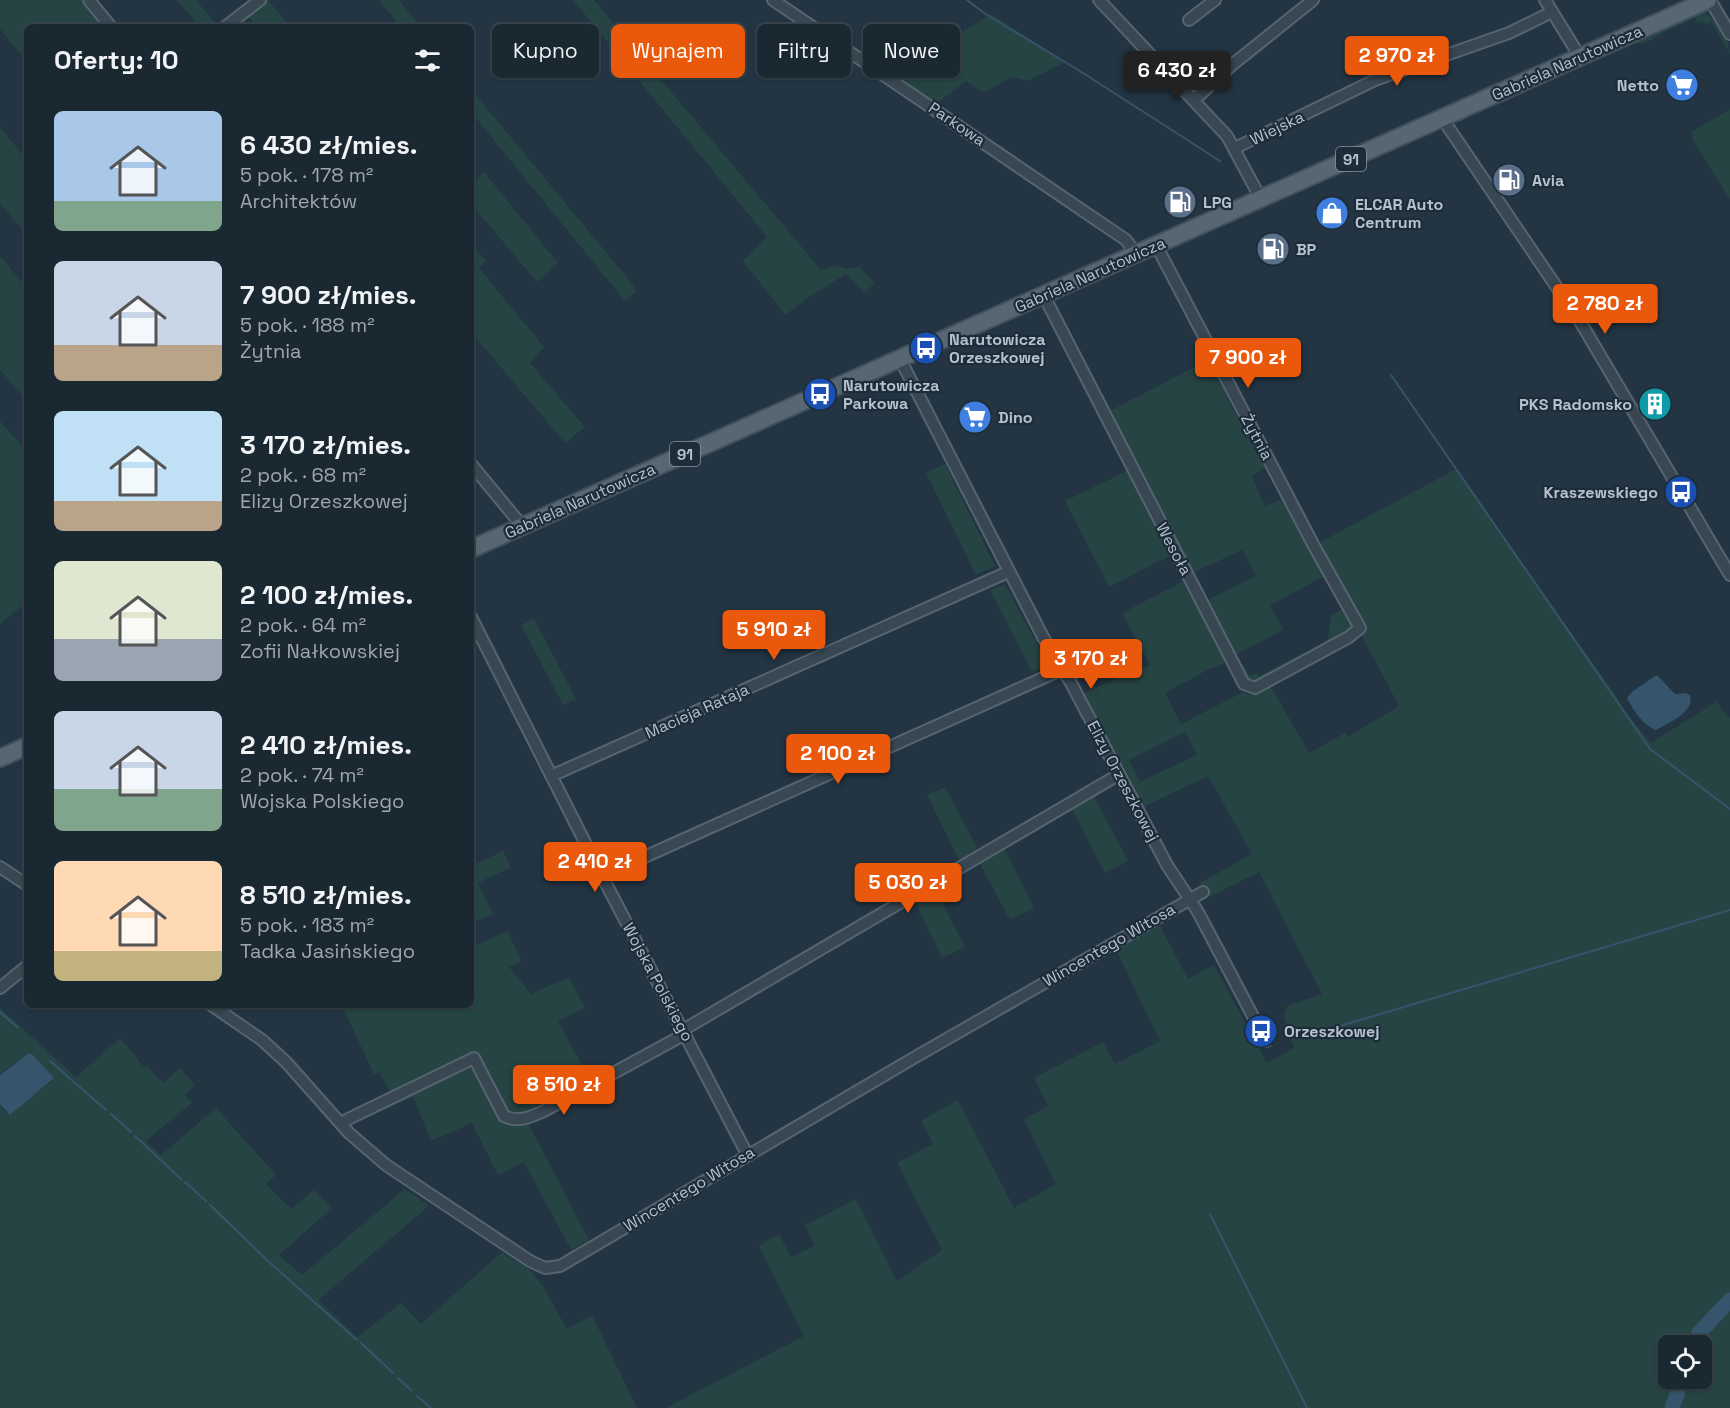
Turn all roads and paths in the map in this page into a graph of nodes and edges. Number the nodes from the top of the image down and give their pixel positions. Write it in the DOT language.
graph roads {
  1 [pos="89,0"];
  2 [pos="260,0"];
  3 [pos="773,0"];
  4 [pos="1099,0"];
  5 [pos="1215,0"];
  6 [pos="1313,0"];
  7 [pos="1545,0"];
  8 [pos="1709,0"];
  9 [pos="1552,12"];
  10 [pos="1190,20"];
  11 [pos="109,24"];
  12 [pos="229,24"];
  13 [pos="1730,34"];
  14 [pos="1580,57"];
  15 [pos="1194,99"];
  16 [pos="1442,118"];
  17 [pos="1235,148"];
  18 [pos="1261,199"];
  19 [pos="1156,245"];
  20 [pos="1136,254"];
  21 [pos="1044,296"];
  22 [pos="900,359"];
  23 [pos="474,468"];
  24 [pos="521,527"];
  25 [pos="474,548"];
  26 [pos="1008,572"];
  27 [pos="1730,575"];
  28 [pos="474,623"];
  29 [pos="1360,628"];
  30 [pos="1063,669"];
  31 [pos="24,747"];
  32 [pos="0,758"];
  33 [pos="1118,774"];
  34 [pos="551,776"];
  35 [pos="0,867"];
  36 [pos="602,876"];
  37 [pos="24,883"];
  38 [pos="1203,892"];
  39 [pos="1189,899"];
  40 [pos="24,968"];
  41 [pos="0,988"];
  42 [pos="215,1008"];
  43 [pos="684,1032"];
  44 [pos="1266,1041"];
  45 [pos="340,1123"];
  46 [pos="747,1154"];
  1 -- 11 [label="street"];
  2 -- 12 [label="street"];
  3 -- 20 [label="street, Parkowa"];
  4 -- 15 [label="street"];
  5 -- 10 [label="street"];
  6 -- 15 [label="street"];
  7 -- 9 [label="street"];
  8 -- 13 [label="street"];
  8 -- 14 [label="main road, Gabriela Narutowicza / 91"];
  9 -- 14 [label="street"];
  9 -- 17 [label="street, Wiejska"];
  14 -- 16 [label="main road, Gabriela Narutowicza / 91"];
  15 -- 17 [label="street"];
  16 -- 18 [label="main road, Gabriela Narutowicza / 91"];
  16 -- 27 [label="street"];
  17 -- 18 [label="street"];
  18 -- 19 [label="main road, Gabriela Narutowicza / 91"];
  19 -- 20 [label="main road, Gabriela Narutowicza / 91"];
  19 -- 29 [label="street, Żytnia"];
  20 -- 21 [label="main road, Gabriela Narutowicza / 91"];
  21 -- 22 [label="main road, Gabriela Narutowicza / 91"];
  21 -- 29 [label="street, Wesoła"];
  22 -- 24 [label="main road, Gabriela Narutowicza / 91"];
  22 -- 26 [label="street, Elizy Orzeszkowej"];
  23 -- 24 [label="street"];
  24 -- 25 [label="main road, Gabriela Narutowicza / 91"];
  26 -- 30 [label="street, Elizy Orzeszkowej"];
  26 -- 34 [label="street, Macieja Rataja"];
  28 -- 34 [label="street, Wojska Polskiego"];
  30 -- 33 [label="street, Elizy Orzeszkowej"];
  30 -- 36 [label="street"];
  31 -- 32 [label="main road"];
  33 -- 39 [label="street, Elizy Orzeszkowej"];
  33 -- 43 [label="street"];
  34 -- 36 [label="street, Wojska Polskiego"];
  35 -- 37 [label="street"];
  36 -- 43 [label="street, Wojska Polskiego"];
  38 -- 39 [label="street, Wincentego Witosa"];
  39 -- 44 [label="street, Elizy Orzeszkowej"];
  39 -- 46 [label="street, Wincentego Witosa"];
  40 -- 41 [label="street"];
  42 -- 45 [label="street, Wincentego Witosa"];
  43 -- 45 [label="street"];
  43 -- 46 [label="street, Wojska Polskiego"];
  45 -- 46 [label="street, Wincentego Witosa"];
}
